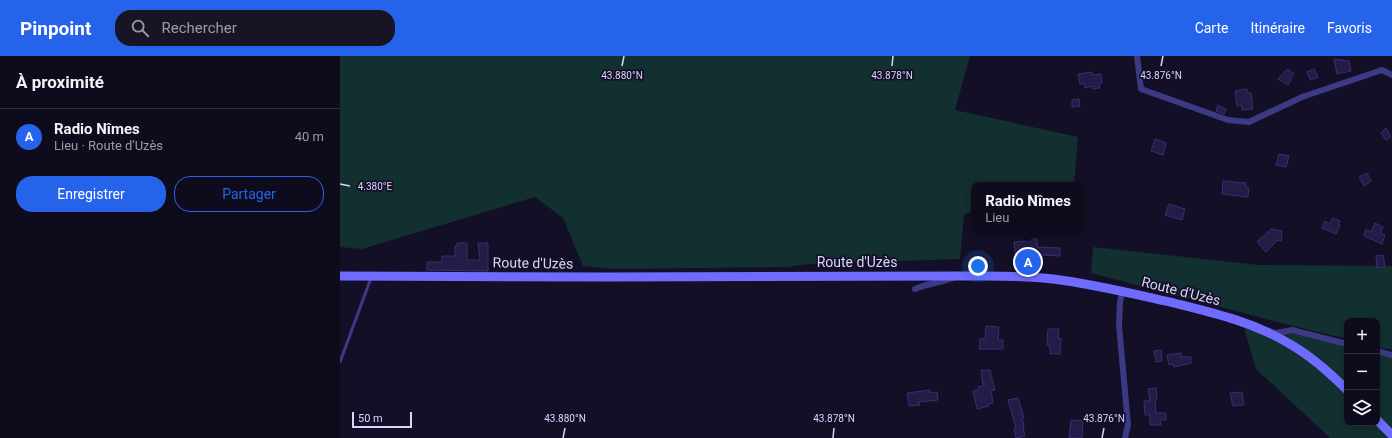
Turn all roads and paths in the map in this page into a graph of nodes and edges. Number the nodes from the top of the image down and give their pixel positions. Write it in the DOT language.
graph roads {
  1 [pos="1137,56"];
  2 [pos="1392,75"];
  3 [pos="340,276"];
  4 [pos="371,276"];
  5 [pos="959,276"];
  6 [pos="915,289"];
  7 [pos="1122,291"];
  8 [pos="1272,334"];
  9 [pos="1344,343"];
  10 [pos="1380,352"];
  11 [pos="1392,354"];
  12 [pos="340,362"];
  13 [pos="1344,387"];
  14 [pos="1380,423"];
  15 [pos="1392,435"];
  16 [pos="1125,438"];
  1 -- 2 [label="street"];
  3 -- 4 [label="main road, Route d'Uzès"];
  4 -- 5 [label="main road, Route d'Uzès"];
  4 -- 12 [label="lane"];
  5 -- 6 [label="street"];
  5 -- 7 [label="main road, Route d'Uzès"];
  7 -- 8 [label="main road, Route d'Uzès"];
  7 -- 16 [label="street"];
  8 -- 9 [label="street"];
  8 -- 13 [label="main road, Route d'Uzès"];
  10 -- 11 [label="street"];
  14 -- 15 [label="main road"];
}
